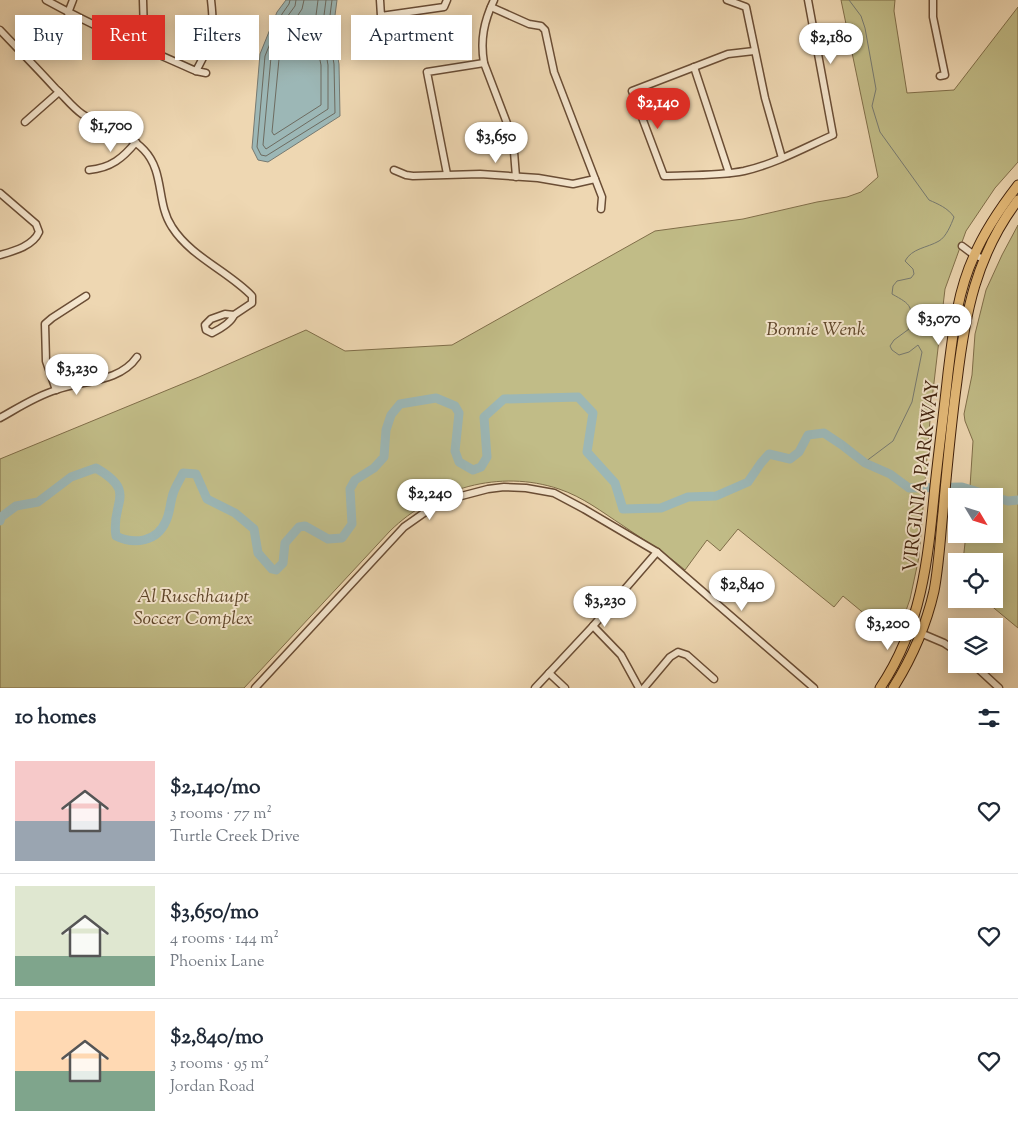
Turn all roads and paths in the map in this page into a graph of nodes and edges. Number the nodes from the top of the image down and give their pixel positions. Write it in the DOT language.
graph roads {
  1 [pos="46,0"];
  2 [pos="73,0"];
  3 [pos="143,0"];
  4 [pos="211,0"];
  5 [pos="380,0"];
  6 [pos="447,0"];
  7 [pos="494,0"];
  8 [pos="727,0"];
  9 [pos="808,0"];
  10 [pos="933,0"];
  11 [pos="491,7"];
  12 [pos="68,13"];
  13 [pos="143,15"];
  14 [pos="92,24"];
  15 [pos="0,30"];
  16 [pos="754,50"];
  17 [pos="165,57"];
  18 [pos="484,63"];
  19 [pos="694,67"];
  20 [pos="196,71"];
  21 [pos="206,73"];
  22 [pos="940,76"];
  23 [pos="59,92"];
  24 [pos="25,122"];
  25 [pos="136,142"];
  26 [pos="782,158"];
  27 [pos="89,170"];
  28 [pos="394,170"];
  29 [pos="729,173"];
  30 [pos="446,174"];
  31 [pos="516,177"];
  32 [pos="595,179"];
  33 [pos="1018,185"];
  34 [pos="0,193"];
  35 [pos="1018,200"];
  36 [pos="601,209"];
  37 [pos="962,246"];
  38 [pos="0,255"];
  39 [pos="974,255"];
  40 [pos="984,259"];
  41 [pos="86,296"];
  42 [pos="234,315"];
  43 [pos="137,357"];
  44 [pos="56,390"];
  45 [pos="0,418"];
  46 [pos="944,445"];
  47 [pos="657,552"];
  48 [pos="593,626"];
  49 [pos="911,629"];
  50 [pos="921,633"];
  51 [pos="948,647"];
  52 [pos="549,673"];
  53 [pos="983,673"];
  54 [pos="714,679"];
  55 [pos="255,688"];
  56 [pos="535,688"];
  57 [pos="565,688"];
  58 [pos="639,688"];
  59 [pos="644,688"];
  60 [pos="814,688"];
  61 [pos="880,688"];
  62 [pos="893,688"];
  63 [pos="999,688"];
  1 -- 12 [label="street"];
  2 -- 12 [label="street"];
  3 -- 13 [label="street"];
  4 -- 20 [label="street"];
  5 -- 6 [label="street"];
  7 -- 11 [label="street"];
  8 -- 16 [label="street"];
  9 -- 26 [label="street"];
  10 -- 22 [label="street"];
  11 -- 18 [label="street"];
  11 -- 32 [label="street"];
  12 -- 14 [label="street"];
  15 -- 23 [label="street"];
  16 -- 19 [label="street"];
  16 -- 26 [label="street"];
  17 -- 20 [label="street"];
  18 -- 30 [label="street"];
  18 -- 31 [label="street"];
  19 -- 29 [label="street"];
  19 -- 29 [label="street"];
  20 -- 21 [label="street"];
  23 -- 24 [label="street"];
  23 -- 25 [label="street"];
  25 -- 27 [label="street"];
  25 -- 42 [label="street"];
  26 -- 29 [label="street"];
  28 -- 30 [label="street"];
  30 -- 31 [label="street"];
  31 -- 32 [label="street"];
  32 -- 36 [label="street"];
  33 -- 39 [label="main road, VIRGINIA PARKWAY"];
  34 -- 38 [label="street"];
  35 -- 40 [label="main road, VIRGINIA PARKWAY"];
  37 -- 39 [label="street"];
  39 -- 40 [label="street"];
  39 -- 46 [label="main road, VIRGINIA PARKWAY"];
  40 -- 46 [label="main road, VIRGINIA PARKWAY"];
  41 -- 44 [label="street"];
  43 -- 44 [label="street"];
  44 -- 45 [label="street"];
  46 -- 49 [label="main road, VIRGINIA PARKWAY"];
  46 -- 50 [label="main road, VIRGINIA PARKWAY"];
  47 -- 48 [label="street"];
  47 -- 55 [label="street"];
  47 -- 60 [label="street"];
  48 -- 52 [label="street"];
  48 -- 58 [label="street"];
  49 -- 50 [label="street"];
  49 -- 61 [label="main road, VIRGINIA PARKWAY"];
  50 -- 51 [label="street"];
  50 -- 62 [label="main road, VIRGINIA PARKWAY"];
  52 -- 56 [label="street"];
  52 -- 57 [label="street"];
  53 -- 63 [label="street"];
  54 -- 59 [label="street"];
}
